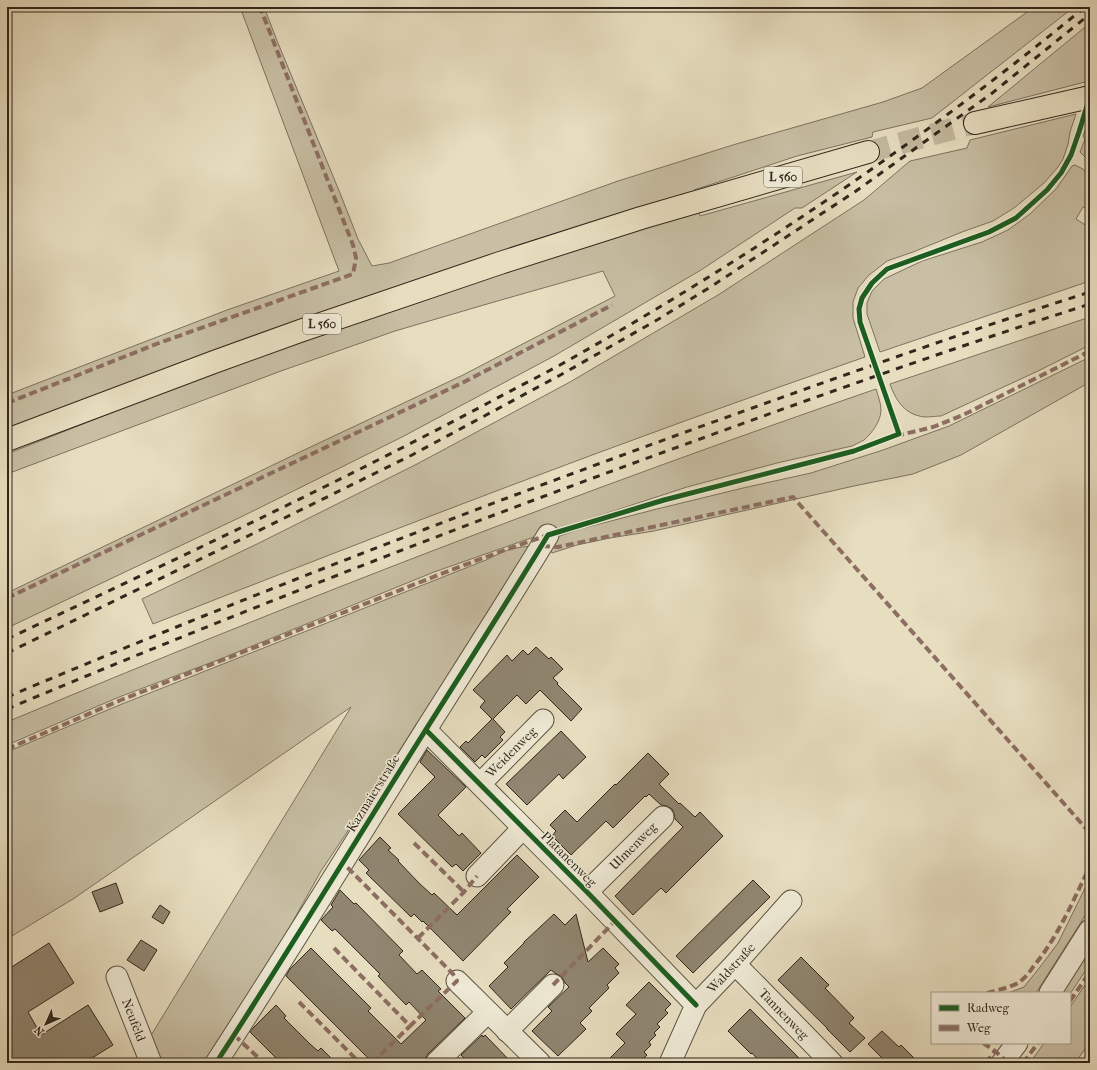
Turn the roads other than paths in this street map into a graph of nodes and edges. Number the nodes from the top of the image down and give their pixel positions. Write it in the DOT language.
graph roads {
  1 [pos="1090,97"];
  2 [pos="975,124"];
  3 [pos="868,152"];
  4 [pos="7,440"];
  5 [pos="548,535"];
  6 [pos="543,720"];
  7 [pos="426,730"];
  8 [pos="480,784"];
  9 [pos="662,817"];
  10 [pos="524,828"];
  11 [pos="477,876"];
  12 [pos="587,892"];
  13 [pos="791,901"];
  14 [pos="1090,930"];
  15 [pos="735,964"];
  16 [pos="117,977"];
  17 [pos="458,981"];
  18 [pos="553,985"];
  19 [pos="1051,992"];
  20 [pos="696,1005"];
  21 [pos="488,1012"];
  22 [pos="507,1031"];
  23 [pos="1016,1044"];
  24 [pos="151,1063"];
  25 [pos="216,1063"];
  26 [pos="436,1063"];
  27 [pos="540,1063"];
  28 [pos="670,1063"];
  29 [pos="832,1063"];
  30 [pos="1002,1063"];
  1 -- 2 [label="main road"];
  3 -- 4 [label="main road, L 560"];
  5 -- 7 [label="street, Kazmaierstraße"];
  6 -- 8 [label="street, Weidenweg"];
  7 -- 8 [label="street, Platanenweg"];
  7 -- 25 [label="street, Kazmaierstraße"];
  8 -- 10 [label="street, Platanenweg"];
  9 -- 12 [label="street, Ulmenweg"];
  10 -- 11 [label="street, Platanenweg"];
  10 -- 12 [label="street, Platanenweg"];
  12 -- 20 [label="street, Platanenweg"];
  13 -- 15 [label="street, Waldstraße"];
  14 -- 19 [label="street"];
  15 -- 20 [label="street, Waldstraße"];
  15 -- 29 [label="street, Tannenweg"];
  16 -- 24 [label="street, Neufeld"];
  17 -- 21 [label="street"];
  18 -- 22 [label="street"];
  20 -- 28 [label="street, Waldstraße"];
  21 -- 22 [label="street"];
  21 -- 26 [label="street"];
  22 -- 27 [label="street"];
  23 -- 30 [label="street"];
}
